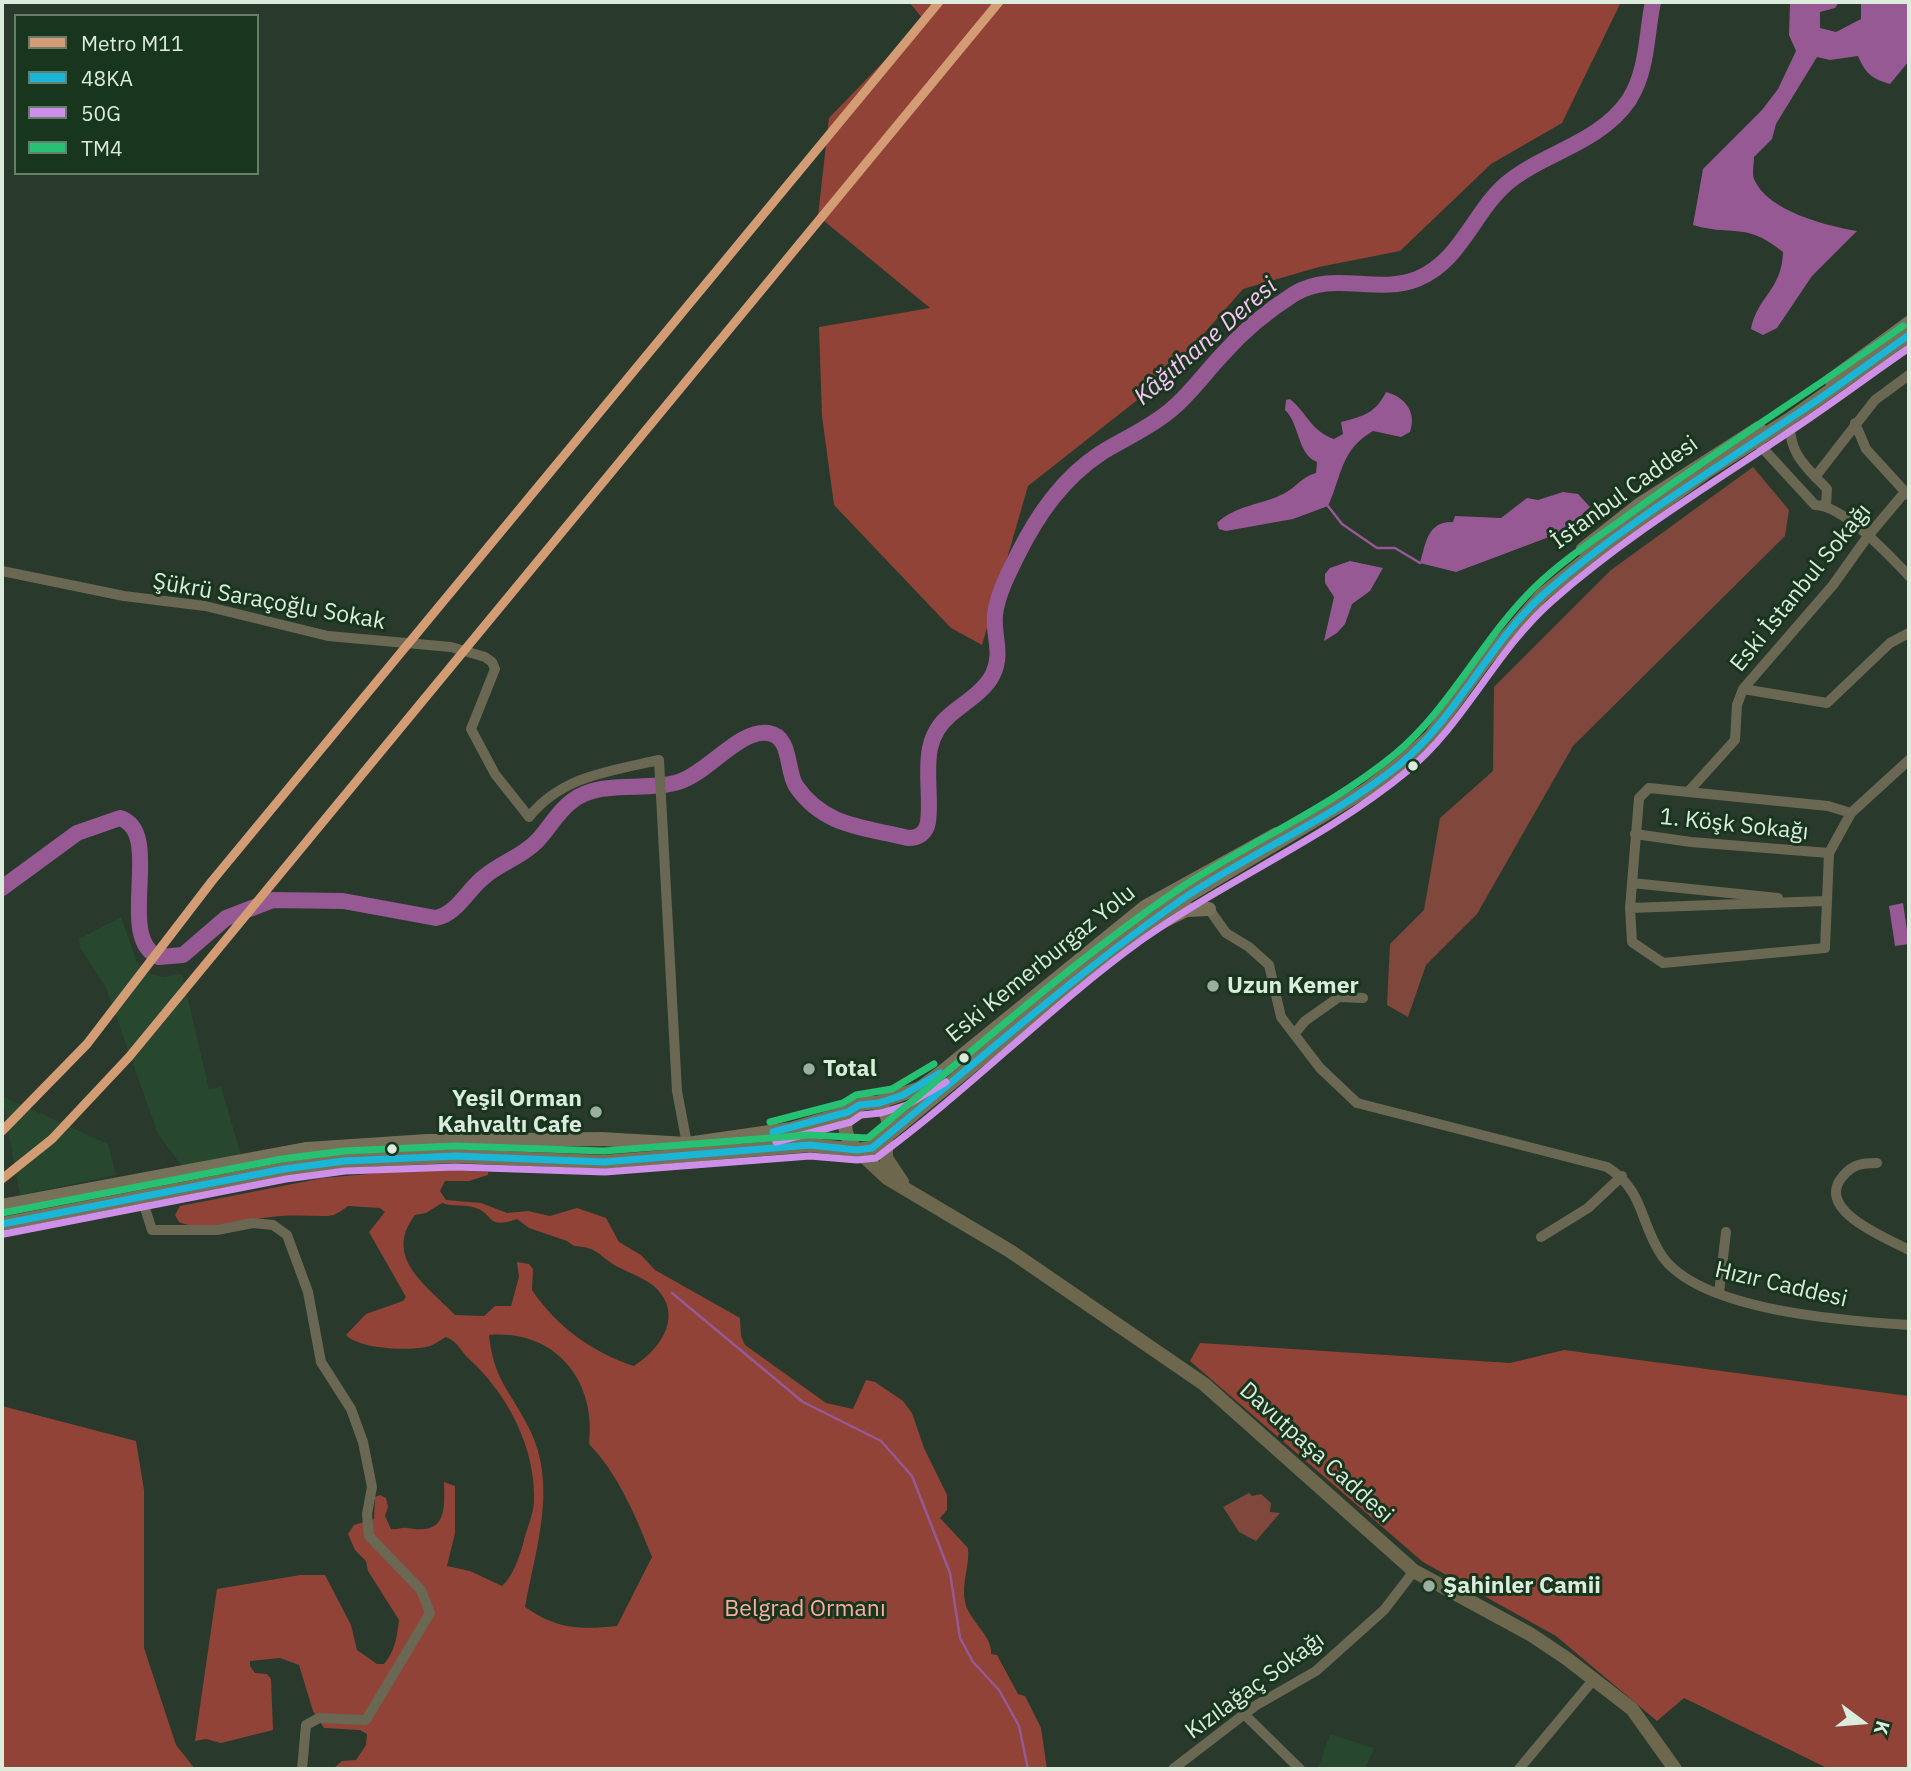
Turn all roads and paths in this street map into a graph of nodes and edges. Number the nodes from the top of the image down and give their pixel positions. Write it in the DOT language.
graph roads {
  1 [pos="1909,323"];
  2 [pos="1909,335"];
  3 [pos="1909,375"];
  4 [pos="1790,419"];
  5 [pos="1855,423"];
  6 [pos="1753,437"];
  7 [pos="1815,477"];
  8 [pos="1907,494"];
  9 [pos="1826,505"];
  10 [pos="1868,536"];
  11 [pos="2,571"];
  12 [pos="1909,576"];
  13 [pos="1909,633"];
  14 [pos="1743,689"];
  15 [pos="1909,760"];
  16 [pos="1688,792"];
  17 [pos="1851,813"];
  18 [pos="1635,834"];
  19 [pos="1829,853"];
  20 [pos="1632,883"];
  21 [pos="1199,884"];
  22 [pos="1792,901"];
  23 [pos="1825,901"];
  24 [pos="1630,908"];
  25 [pos="1209,909"];
  26 [pos="1134,933"];
  27 [pos="1363,998"];
  28 [pos="1295,1033"];
  29 [pos="877,1103"];
  30 [pos="848,1112"];
  31 [pos="886,1140"];
  32 [pos="687,1144"];
  33 [pos="857,1150"];
  34 [pos="1877,1163"];
  35 [pos="1622,1176"];
  36 [pos="907,1189"];
  37 [pos="141,1196"];
  38 [pos="2,1206"];
  39 [pos="2,1224"];
  40 [pos="1726,1232"];
  41 [pos="1541,1237"];
  42 [pos="1909,1250"];
  43 [pos="1719,1293"];
  44 [pos="1909,1325"];
  45 [pos="1414,1571"];
  46 [pos="1594,1679"];
  47 [pos="1244,1714"];
  48 [pos="302,1769"];
  49 [pos="1173,1769"];
  50 [pos="1300,1769"];
  51 [pos="1519,1769"];
  52 [pos="1675,1769"];
  1 -- 6 [label="main road, İstanbul Caddesi"];
  2 -- 4 [label="main road, İstanbul Caddesi"];
  3 -- 5 [label="street"];
  4 -- 6 [label="main road, İstanbul Caddesi"];
  4 -- 7 [label="street"];
  5 -- 7 [label="street"];
  5 -- 8 [label="street"];
  6 -- 9 [label="street"];
  6 -- 21 [label="main road, İstanbul Caddesi"];
  7 -- 9 [label="street"];
  8 -- 10 [label="street, Eski İstanbul Sokağı"];
  9 -- 10 [label="street"];
  10 -- 12 [label="street"];
  10 -- 14 [label="street, Eski İstanbul Sokağı"];
  11 -- 32 [label="street, Şükrü Saraçoğlu Sokak"];
  13 -- 14 [label="street"];
  14 -- 16 [label="street, Eski İstanbul Sokağı"];
  15 -- 17 [label="street"];
  16 -- 17 [label="street"];
  16 -- 18 [label="street"];
  17 -- 19 [label="street"];
  18 -- 19 [label="street, 1. Köşk Sokağı"];
  18 -- 20 [label="street"];
  19 -- 23 [label="street"];
  20 -- 22 [label="street"];
  20 -- 24 [label="street"];
  21 -- 25 [label="main road"];
  21 -- 26 [label="main road, Eski Kemerburgaz Yolu"];
  21 -- 29 [label="main road, Eski Kemerburgaz Yolu"];
  22 -- 23 [label="street"];
  22 -- 24 [label="street"];
  23 -- 24 [label="street"];
  25 -- 26 [label="main road"];
  25 -- 28 [label="street"];
  26 -- 31 [label="main road, Eski Kemerburgaz Yolu"];
  27 -- 28 [label="street"];
  28 -- 35 [label="street"];
  29 -- 30 [label="main road"];
  29 -- 31 [label="main road"];
  30 -- 32 [label="main road"];
  30 -- 33 [label="main road"];
  31 -- 33 [label="main road"];
  31 -- 36 [label="street"];
  32 -- 38 [label="main road"];
  33 -- 36 [label="street, Davutpaşa Caddesi"];
  33 -- 37 [label="main road"];
  34 -- 42 [label="street"];
  35 -- 41 [label="street"];
  35 -- 43 [label="street, Hızır Caddesi"];
  36 -- 45 [label="street, Davutpaşa Caddesi"];
  37 -- 39 [label="main road"];
  37 -- 48 [label="street"];
  40 -- 43 [label="street"];
  43 -- 44 [label="street, Hızır Caddesi"];
  45 -- 46 [label="street, Davutpaşa Caddesi"];
  45 -- 47 [label="street, Kızılağaç Sokağı"];
  46 -- 51 [label="street"];
  46 -- 52 [label="street, Davutpaşa Caddesi"];
  47 -- 49 [label="street, Kızılağaç Sokağı"];
  47 -- 50 [label="street"];
}
